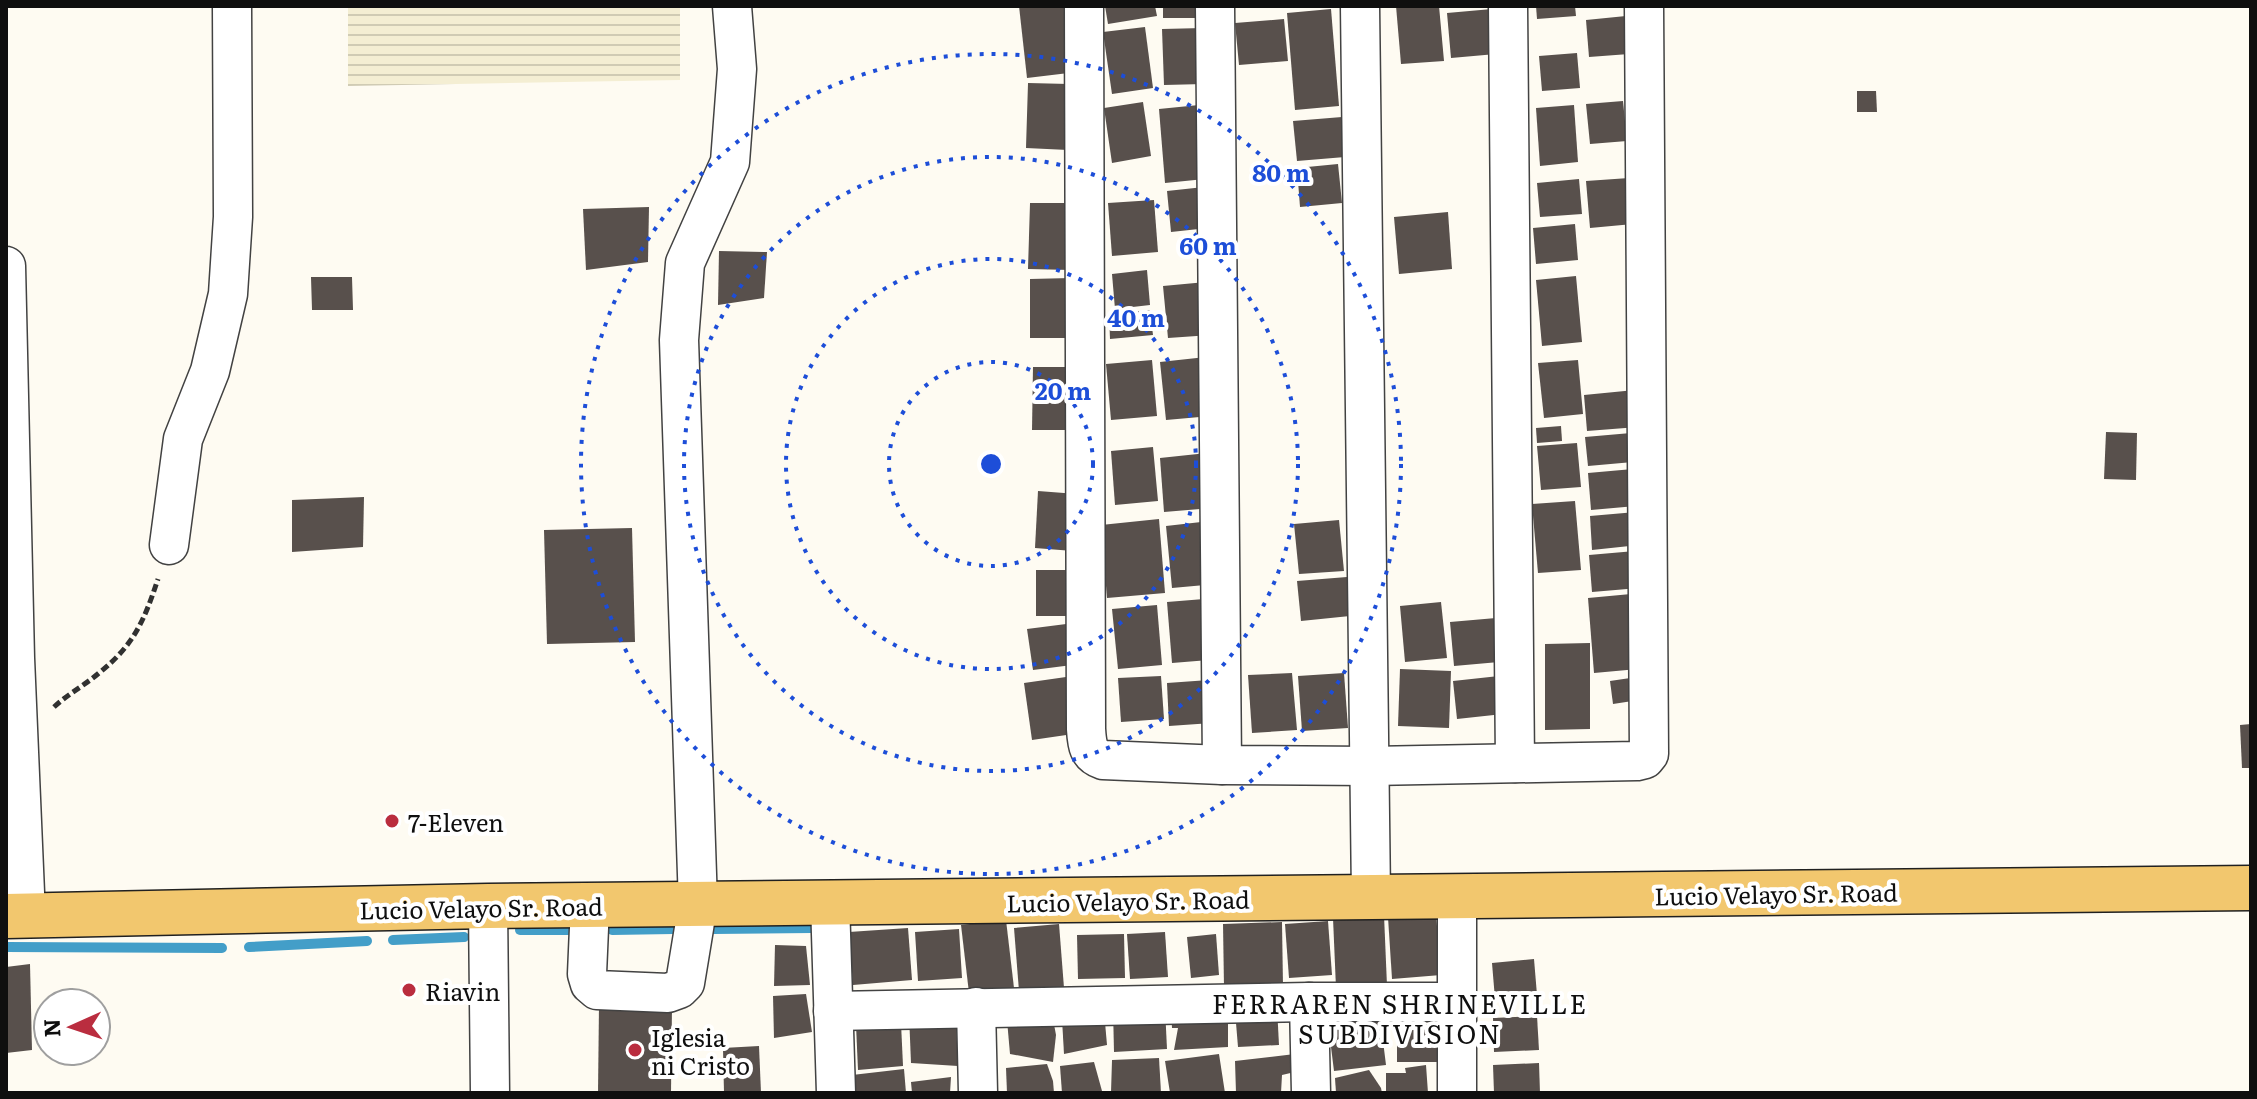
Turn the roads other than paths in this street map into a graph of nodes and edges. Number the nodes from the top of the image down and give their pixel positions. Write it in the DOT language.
graph roads {
  1 [pos="232,6"];
  2 [pos="732,6"];
  3 [pos="1084,6"];
  4 [pos="1215,6"];
  5 [pos="1360,6"];
  6 [pos="1508,6"];
  7 [pos="1644,6"];
  8 [pos="6,266"];
  9 [pos="169,545"];
  10 [pos="11,658"];
  11 [pos="1515,763"];
  12 [pos="1222,765"];
  13 [pos="1371,766"];
  14 [pos="2251,888"];
  15 [pos="1457,896"];
  16 [pos="1371,897"];
  17 [pos="830,902"];
  18 [pos="698,904"];
  19 [pos="590,905"];
  20 [pos="488,906"];
  21 [pos="16,916"];
  22 [pos="1309,1002"];
  23 [pos="1457,1002"];
  24 [pos="976,1007"];
  25 [pos="833,1011"];
  26 [pos="490,1093"];
  27 [pos="836,1093"];
  28 [pos="978,1093"];
  29 [pos="1311,1093"];
  30 [pos="1457,1093"];
  1 -- 9 [label="street"];
  2 -- 18 [label="street"];
  3 -- 12 [label="street"];
  4 -- 12 [label="street"];
  5 -- 13 [label="street"];
  6 -- 11 [label="street"];
  7 -- 11 [label="street"];
  8 -- 10 [label="street"];
  10 -- 21 [label="street"];
  11 -- 13 [label="street"];
  12 -- 13 [label="street"];
  13 -- 16 [label="street"];
  14 -- 15 [label="main road, Lucio Velayo Sr. Road"];
  15 -- 16 [label="main road, Lucio Velayo Sr. Road"];
  15 -- 23 [label="street"];
  16 -- 17 [label="main road, Lucio Velayo Sr. Road"];
  17 -- 18 [label="main road, Lucio Velayo Sr. Road"];
  17 -- 25 [label="street"];
  18 -- 19 [label="main road, Lucio Velayo Sr. Road"];
  18 -- 19 [label="street"];
  19 -- 20 [label="main road, Lucio Velayo Sr. Road"];
  20 -- 21 [label="main road, Lucio Velayo Sr. Road"];
  20 -- 26 [label="street"];
  22 -- 23 [label="street"];
  22 -- 24 [label="street"];
  22 -- 29 [label="street"];
  23 -- 30 [label="street"];
  24 -- 25 [label="street"];
  24 -- 28 [label="street"];
  25 -- 27 [label="street"];
}
